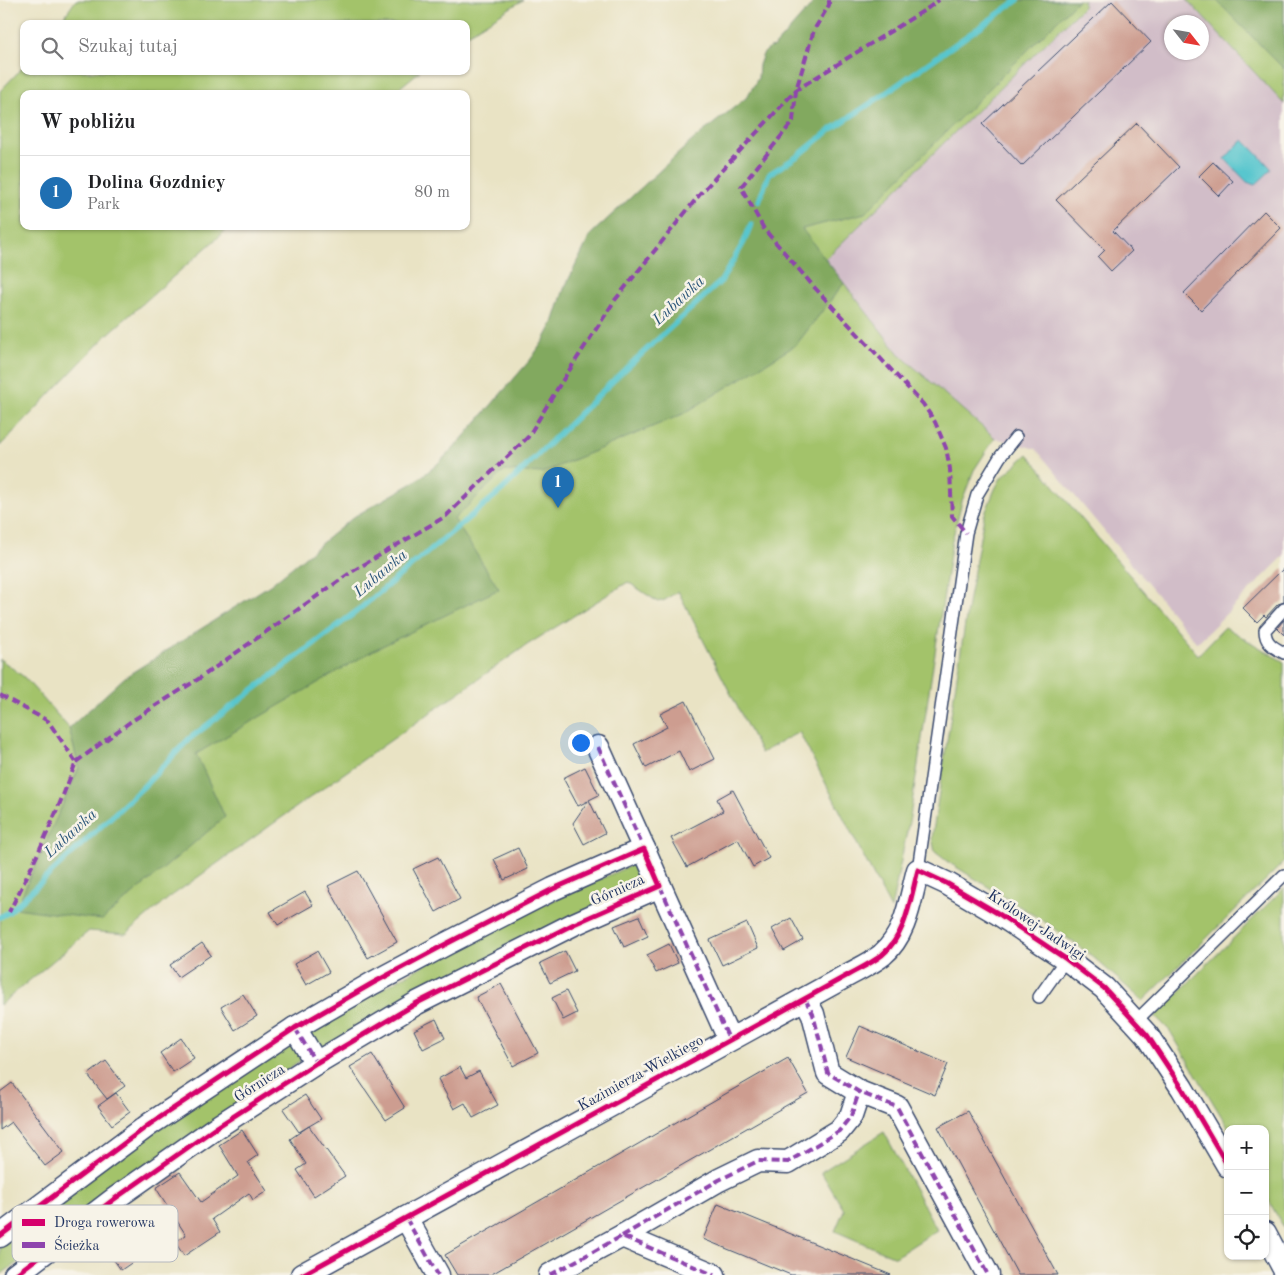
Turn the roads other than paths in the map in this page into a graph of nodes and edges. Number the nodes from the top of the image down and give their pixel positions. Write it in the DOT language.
graph roads {
  1 [pos="1016,437"];
  2 [pos="1284,609"];
  3 [pos="1284,653"];
  4 [pos="598,747"];
  5 [pos="644,849"];
  6 [pos="918,870"];
  7 [pos="1284,875"];
  8 [pos="660,886"];
  9 [pos="1066,959"];
  10 [pos="1039,997"];
  11 [pos="805,999"];
  12 [pos="1136,1021"];
  13 [pos="295,1028"];
  14 [pos="729,1040"];
  15 [pos="316,1063"];
  16 [pos="858,1092"];
  17 [pos="1224,1159"];
  18 [pos="42,1205"];
  19 [pos="106,1205"];
  20 [pos="406,1218"];
  21 [pos="12,1227"];
  22 [pos="0,1236"];
  23 [pos="622,1236"];
  24 [pos="1269,1241"];
  25 [pos="32,1262"];
  26 [pos="1284,1268"];
  27 [pos="15,1275"];
  28 [pos="302,1275"];
  29 [pos="438,1275"];
  30 [pos="550,1275"];
  31 [pos="714,1275"];
  32 [pos="988,1275"];
  1 -- 6 [label="lane"];
  2 -- 3 [label="lane"];
  4 -- 5 [label="street, Górnicza"];
  5 -- 8 [label="street, Górnicza"];
  5 -- 13 [label="street, Górnicza"];
  6 -- 9 [label="street, Królowej Jadwigi"];
  6 -- 11 [label="street, Kazimierza Wielkiego"];
  7 -- 12 [label="lane"];
  8 -- 14 [label="street, Górnicza"];
  8 -- 15 [label="street, Górnicza"];
  9 -- 10 [label="lane"];
  9 -- 12 [label="street, Królowej Jadwigi"];
  11 -- 14 [label="street, Kazimierza Wielkiego"];
  11 -- 16 [label="street"];
  12 -- 17 [label="street, Królowej Jadwigi"];
  13 -- 15 [label="street"];
  13 -- 18 [label="street, Górnicza"];
  14 -- 20 [label="street, Kazimierza Wielkiego"];
  15 -- 19 [label="street, Górnicza"];
  16 -- 23 [label="street"];
  16 -- 32 [label="street"];
  20 -- 28 [label="street, Kazimierza Wielkiego"];
  20 -- 29 [label="street"];
  21 -- 22 [label="street, Górnicza"];
  23 -- 30 [label="street"];
  23 -- 31 [label="street"];
  24 -- 26 [label="street"];
  25 -- 27 [label="street, Górnicza"];
}
